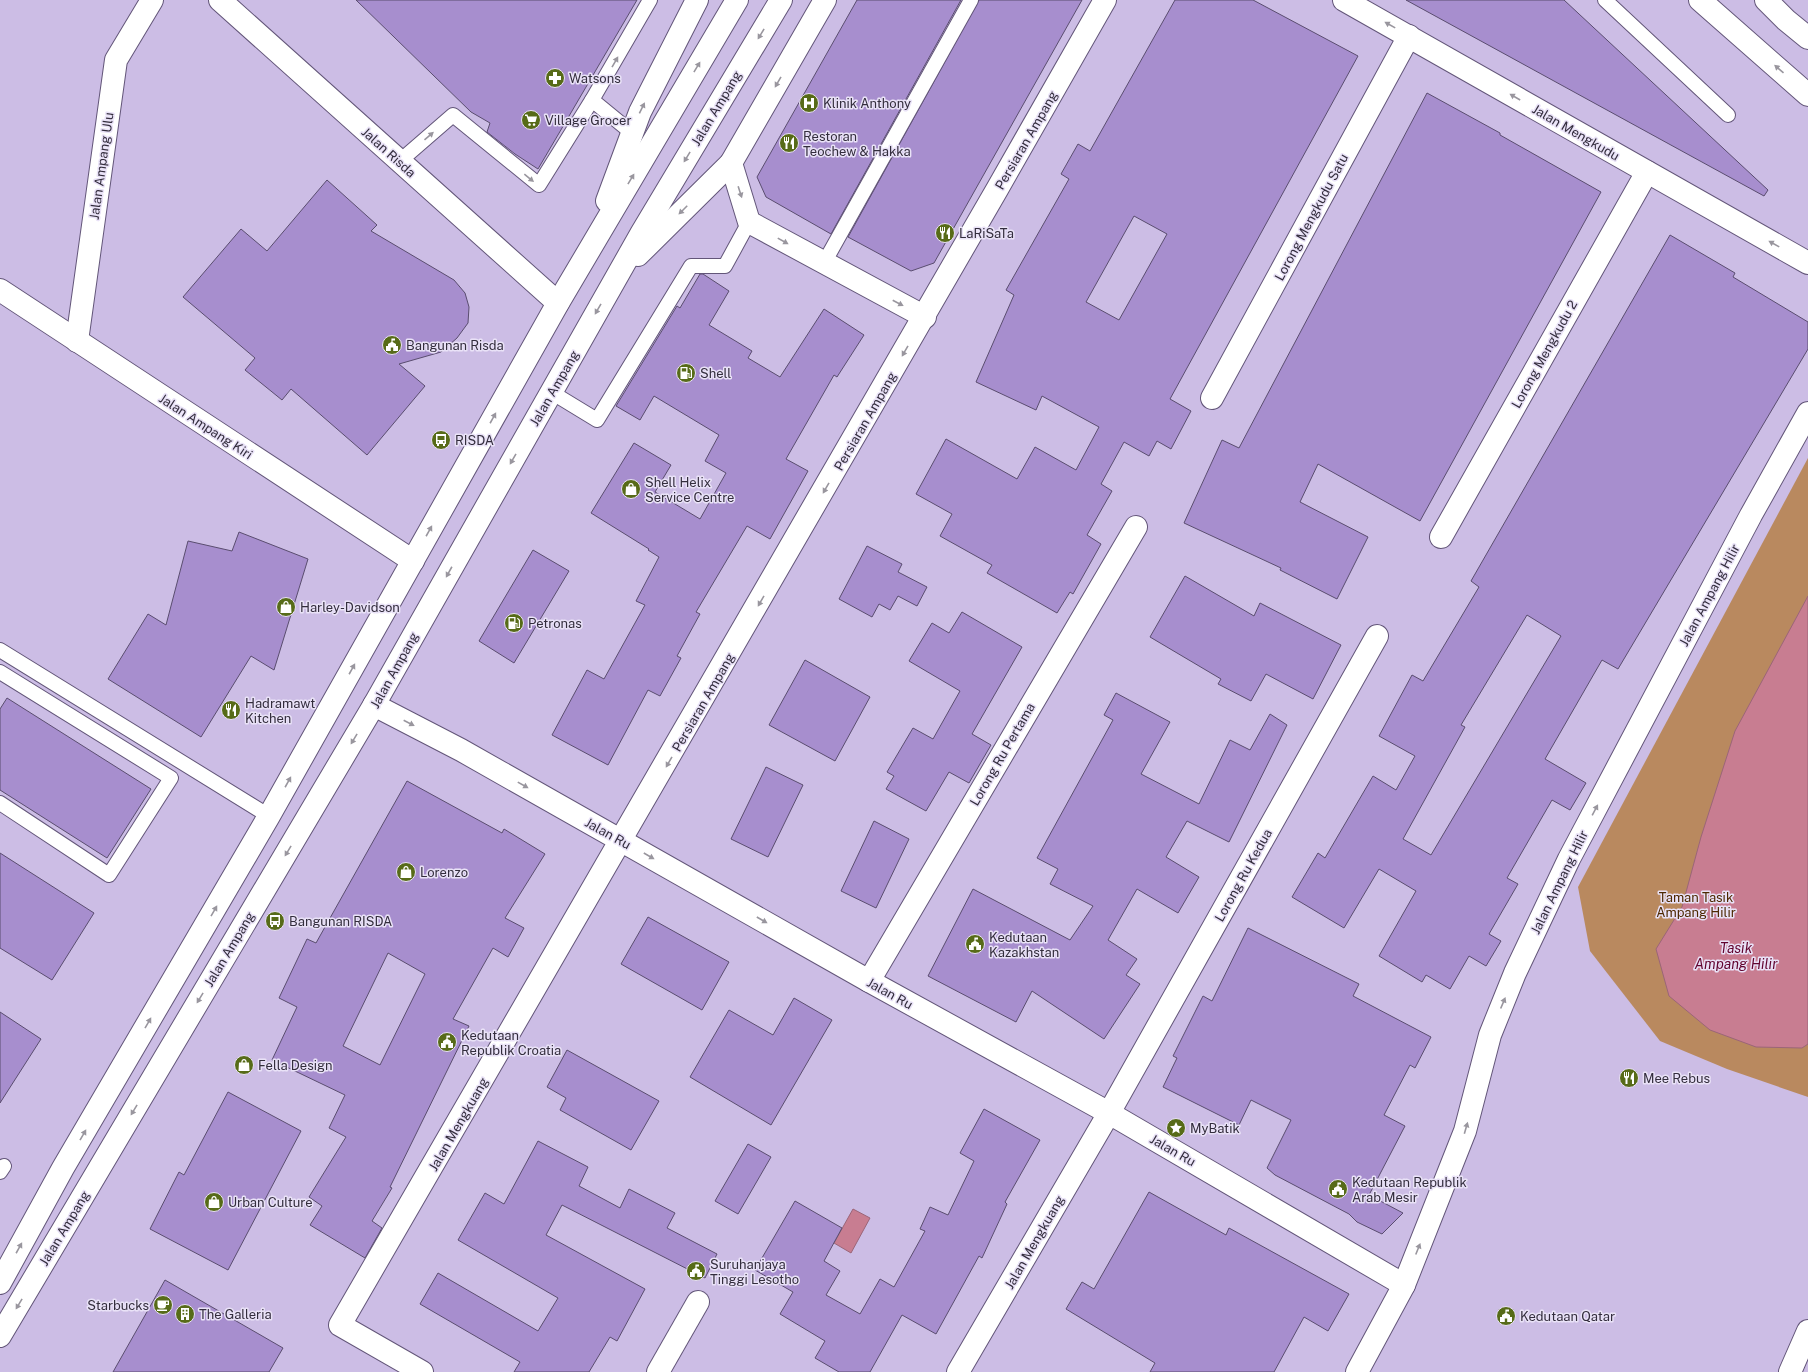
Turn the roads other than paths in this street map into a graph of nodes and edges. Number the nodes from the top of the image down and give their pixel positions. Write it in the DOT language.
graph roads {
  1 [pos="152,0"];
  2 [pos="220,0"];
  3 [pos="650,0"];
  4 [pos="697,0"];
  5 [pos="737,0"];
  6 [pos="781,0"];
  7 [pos="825,0"];
  8 [pos="971,0"];
  9 [pos="1105,0"];
  10 [pos="1344,0"];
  11 [pos="1604,0"];
  12 [pos="1700,0"];
  13 [pos="1766,0"];
  14 [pos="1409,36"];
  15 [pos="1808,38"];
  16 [pos="1808,95"];
  17 [pos="592,100"];
  18 [pos="1728,116"];
  19 [pos="631,132"];
  20 [pos="400,161"];
  21 [pos="730,163"];
  22 [pos="1647,172"];
  23 [pos="749,222"];
  24 [pos="589,249"];
  25 [pos="824,263"];
  26 [pos="1808,263"];
  27 [pos="618,276"];
  28 [pos="0,290"];
  29 [pos="558,303"];
  30 [pos="925,317"];
  31 [pos="77,341"];
  32 [pos="551,392"];
  33 [pos="1212,398"];
  34 [pos="1808,413"];
  35 [pos="1136,527"];
  36 [pos="1441,537"];
  37 [pos="413,561"];
  38 [pos="1377,636"];
  39 [pos="0,650"];
  40 [pos="0,672"];
  41 [pos="374,705"];
  42 [pos="0,803"];
  43 [pos="269,816"];
  44 [pos="623,841"];
  45 [pos="869,981"];
  46 [pos="1109,1113"];
  47 [pos="0,1283"];
  48 [pos="1404,1285"];
  49 [pos="698,1302"];
  50 [pos="1808,1331"];
  51 [pos="0,1336"];
  52 [pos="422,1372"];
  53 [pos="658,1372"];
  54 [pos="958,1372"];
  55 [pos="1356,1372"];
  56 [pos="1790,1372"];
  1 -- 31 [label="main road, Jalan Ampang Ulu"];
  2 -- 20 [label="main road, Jalan Risda"];
  17 -- 3 [label="lane, one-way"];
  19 -- 4 [label="main road, one-way"];
  24 -- 5 [label="main road, one-way"];
  6 -- 27 [label="main road, Jalan Ampang, one-way"];
  7 -- 21 [label="main road, one-way"];
  8 -- 25 [label="lane"];
  9 -- 30 [label="main road, Persiaran Ampang"];
  14 -- 10 [label="main road, Jalan Mengkudu, one-way"];
  11 -- 18 [label="lane"];
  16 -- 12 [label="main road, one-way"];
  13 -- 15 [label="main road"];
  22 -- 14 [label="main road, Jalan Mengkudu, one-way"];
  14 -- 33 [label="main road, Lorong Mengkudu Satu"];
  17 -- 19 [label="lane"];
  20 -- 17 [label="lane, one-way"];
  19 -- 24 [label="main road"];
  20 -- 29 [label="main road, Jalan Risda"];
  21 -- 23 [label="main road, one-way"];
  21 -- 27 [label="main road, one-way"];
  26 -- 22 [label="main road, Jalan Mengkudu, one-way"];
  22 -- 36 [label="main road, Lorong Mengkudu 2"];
  23 -- 25 [label="main road, one-way"];
  23 -- 32 [label="lane"];
  24 -- 29 [label="main road"];
  25 -- 30 [label="main road, one-way"];
  27 -- 32 [label="main road, Jalan Ampang, one-way"];
  28 -- 31 [label="main road, Jalan Ampang Kiri"];
  37 -- 29 [label="main road, one-way"];
  30 -- 44 [label="main road, Persiaran Ampang, one-way"];
  31 -- 37 [label="main road, Jalan Ampang Kiri"];
  32 -- 41 [label="main road, Jalan Ampang, one-way"];
  48 -- 34 [label="main road, Jalan Ampang Hilir, one-way"];
  35 -- 45 [label="main road, Lorong Ru Pertama"];
  43 -- 37 [label="main road, one-way"];
  38 -- 46 [label="main road, Lorong Ru Kedua"];
  39 -- 43 [label="lane"];
  40 -- 42 [label="lane"];
  41 -- 44 [label="main road, Jalan Ru, one-way"];
  41 -- 51 [label="main road, Jalan Ampang, one-way"];
  47 -- 43 [label="main road, one-way"];
  44 -- 45 [label="main road, Jalan Ru, one-way"];
  44 -- 52 [label="main road, Jalan Mengkuang"];
  45 -- 46 [label="main road, Jalan Ru"];
  46 -- 48 [label="main road, Jalan Ru"];
  46 -- 54 [label="main road, Jalan Mengkuang"];
  48 -- 55 [label="main road, Jalan Ampang Hilir"];
  49 -- 53 [label="main road"];
  50 -- 56 [label="main road"];
}
